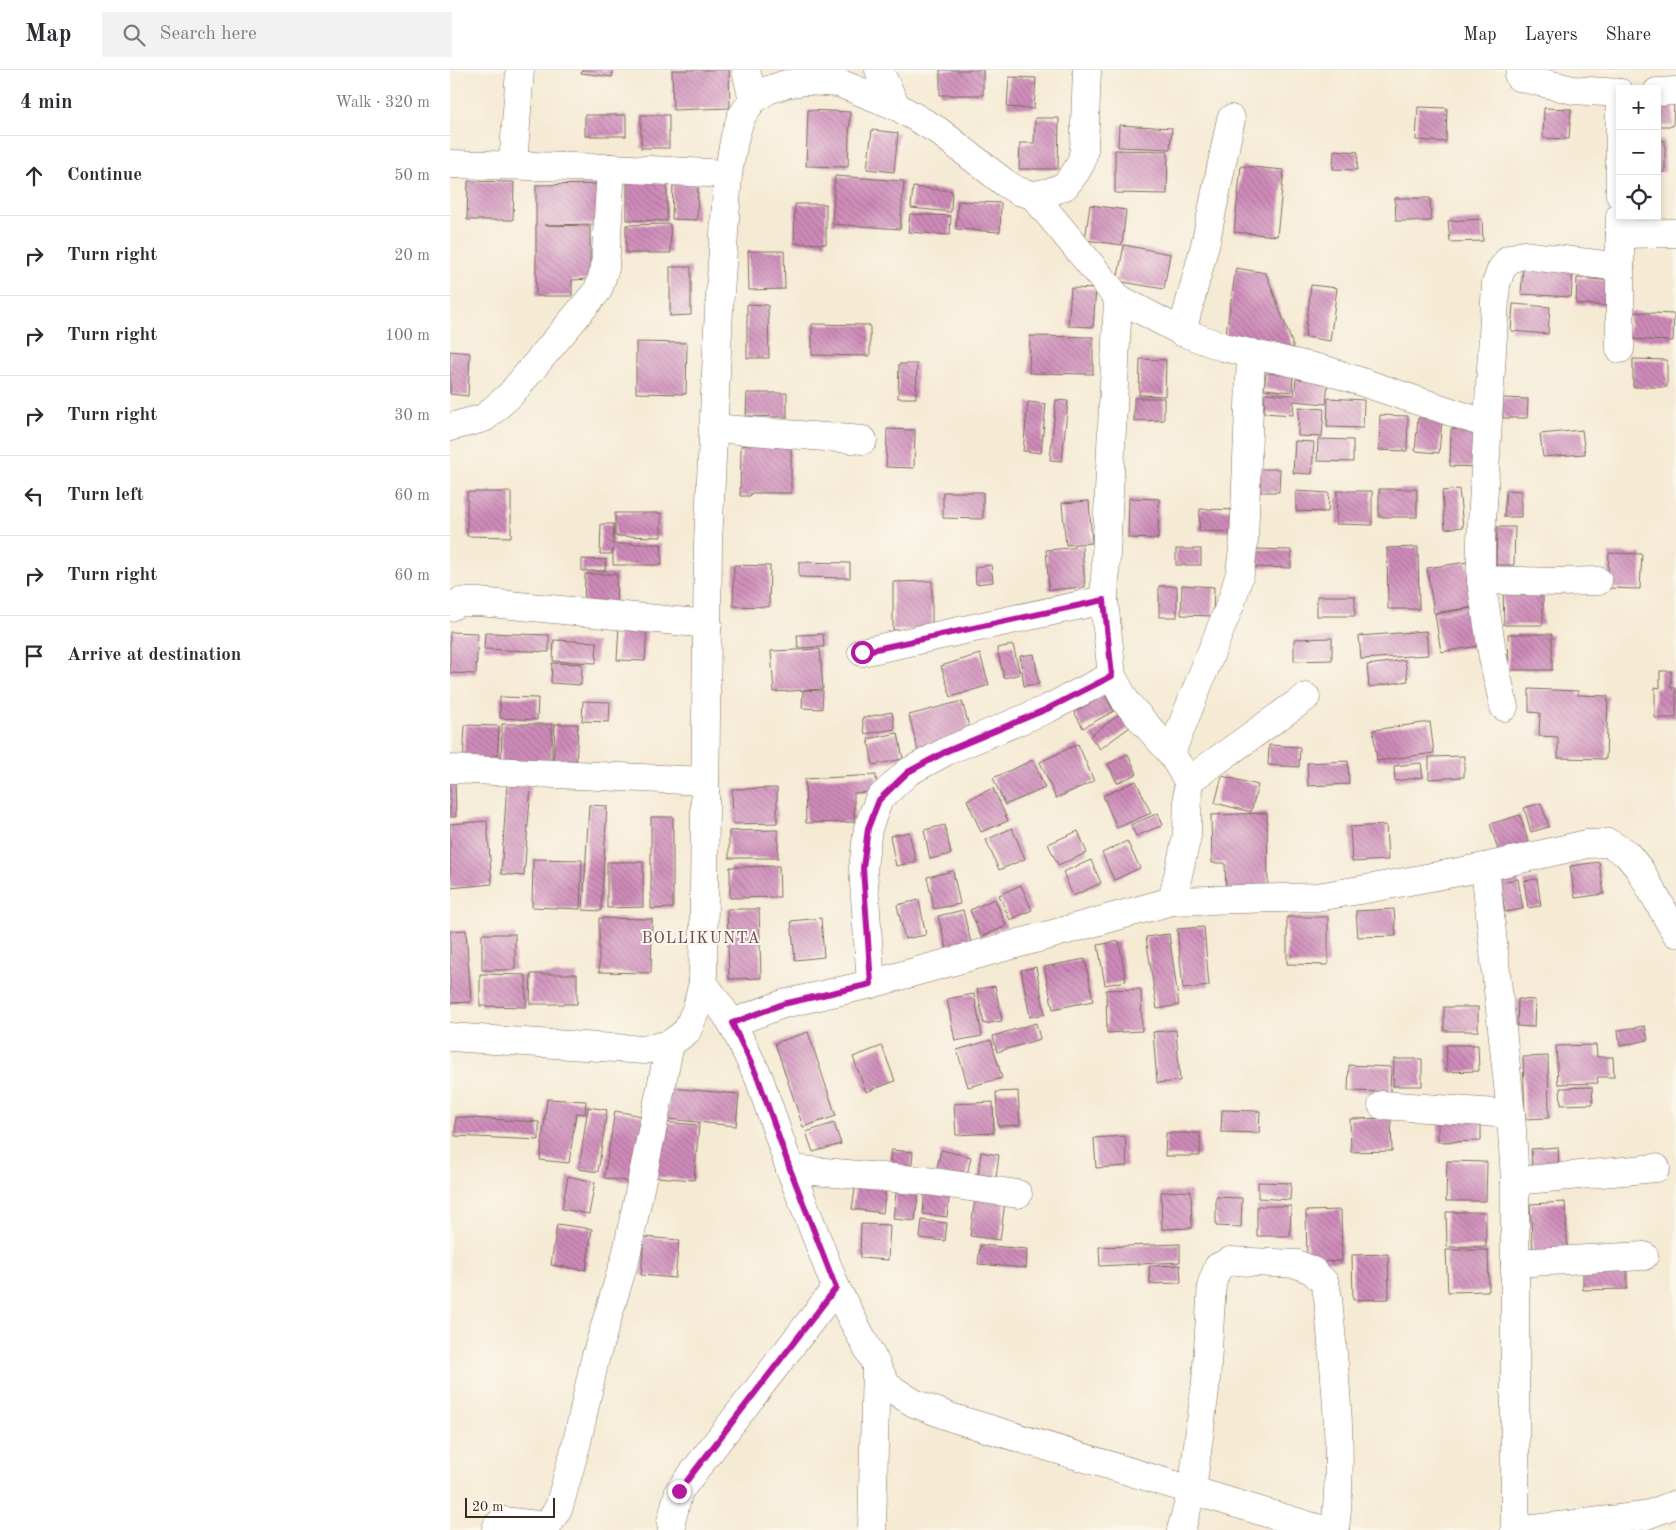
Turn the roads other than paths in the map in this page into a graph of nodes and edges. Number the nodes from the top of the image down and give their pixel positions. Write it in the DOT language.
graph roads {
  1 [pos="520,70"];
  2 [pos="746,70"];
  3 [pos="879,70"];
  4 [pos="1087,70"];
  5 [pos="1516,72"];
  6 [pos="1676,91"];
  7 [pos="1661,92"];
  8 [pos="753,100"];
  9 [pos="896,106"];
  10 [pos="1231,119"];
  11 [pos="450,164"];
  12 [pos="513,165"];
  13 [pos="611,168"];
  14 [pos="728,174"];
  15 [pos="1620,175"];
  16 [pos="1032,195"];
  17 [pos="1620,225"];
  18 [pos="1676,233"];
  19 [pos="1620,267"];
  20 [pos="1118,298"];
  21 [pos="1182,332"];
  22 [pos="1620,349"];
  23 [pos="1251,353"];
  24 [pos="1487,424"];
  25 [pos="450,428"];
  26 [pos="713,428"];
  27 [pos="863,440"];
  28 [pos="1481,580"];
  29 [pos="1598,581"];
  30 [pos="1104,600"];
  31 [pos="450,607"];
  32 [pos="708,624"];
  33 [pos="862,652"];
  34 [pos="1112,676"];
  35 [pos="1306,697"];
  36 [pos="1504,707"];
  37 [pos="1171,753"];
  38 [pos="450,769"];
  39 [pos="705,780"];
  40 [pos="1188,781"];
  41 [pos="1485,867"];
  42 [pos="1172,902"];
  43 [pos="1676,933"];
  44 [pos="703,982"];
  45 [pos="871,984"];
  46 [pos="732,1023"];
  47 [pos="450,1037"];
  48 [pos="670,1044"];
  49 [pos="1382,1105"];
  50 [pos="1511,1114"];
  51 [pos="1656,1168"];
  52 [pos="790,1169"];
  53 [pos="1515,1181"];
  54 [pos="1018,1194"];
  55 [pos="1644,1256"];
  56 [pos="1516,1263"];
  57 [pos="836,1288"];
  58 [pos="876,1364"];
  59 [pos="1192,1491"];
  60 [pos="1676,1504"];
  61 [pos="496,1530"];
  62 [pos="672,1530"];
  63 [pos="872,1530"];
  64 [pos="1182,1530"];
  65 [pos="1323,1530"];
  66 [pos="1335,1530"];
  67 [pos="1515,1530"];
  68 [pos="1525,1530"];
  1 -- 12 [label="street"];
  2 -- 8 [label="street"];
  3 -- 9 [label="street"];
  4 -- 16 [label="street"];
  5 -- 15 [label="street"];
  6 -- 7 [label="street"];
  8 -- 9 [label="street"];
  8 -- 14 [label="street"];
  9 -- 16 [label="street"];
  10 -- 21 [label="street"];
  11 -- 12 [label="street"];
  12 -- 13 [label="street"];
  13 -- 14 [label="street"];
  13 -- 25 [label="street"];
  14 -- 26 [label="street"];
  16 -- 20 [label="street"];
  17 -- 18 [label="street"];
  17 -- 19 [label="street"];
  19 -- 22 [label="street"];
  19 -- 24 [label="street"];
  20 -- 21 [label="street"];
  20 -- 30 [label="street"];
  21 -- 23 [label="street"];
  23 -- 24 [label="street"];
  23 -- 37 [label="street"];
  24 -- 28 [label="street"];
  26 -- 27 [label="street"];
  26 -- 32 [label="street"];
  28 -- 29 [label="street"];
  28 -- 36 [label="street"];
  30 -- 33 [label="street"];
  30 -- 34 [label="street"];
  31 -- 32 [label="street"];
  32 -- 39 [label="street"];
  34 -- 37 [label="street"];
  34 -- 45 [label="street"];
  35 -- 40 [label="street"];
  37 -- 40 [label="street"];
  38 -- 39 [label="street"];
  39 -- 44 [label="street"];
  40 -- 42 [label="street"];
  41 -- 42 [label="street"];
  41 -- 43 [label="street"];
  41 -- 50 [label="street"];
  42 -- 45 [label="street"];
  44 -- 46 [label="street"];
  44 -- 48 [label="street"];
  45 -- 46 [label="street"];
  46 -- 52 [label="street"];
  47 -- 48 [label="street"];
  48 -- 61 [label="street"];
  49 -- 50 [label="street"];
  50 -- 53 [label="street"];
  51 -- 53 [label="street"];
  52 -- 54 [label="street"];
  52 -- 57 [label="street"];
  53 -- 56 [label="street"];
  55 -- 56 [label="street"];
  56 -- 67 [label="street"];
  57 -- 58 [label="street"];
  57 -- 62 [label="street"];
  58 -- 59 [label="street"];
  58 -- 63 [label="street"];
  59 -- 64 [label="street"];
  59 -- 65 [label="street"];
  59 -- 66 [label="street"];
  60 -- 68 [label="street"];
}
